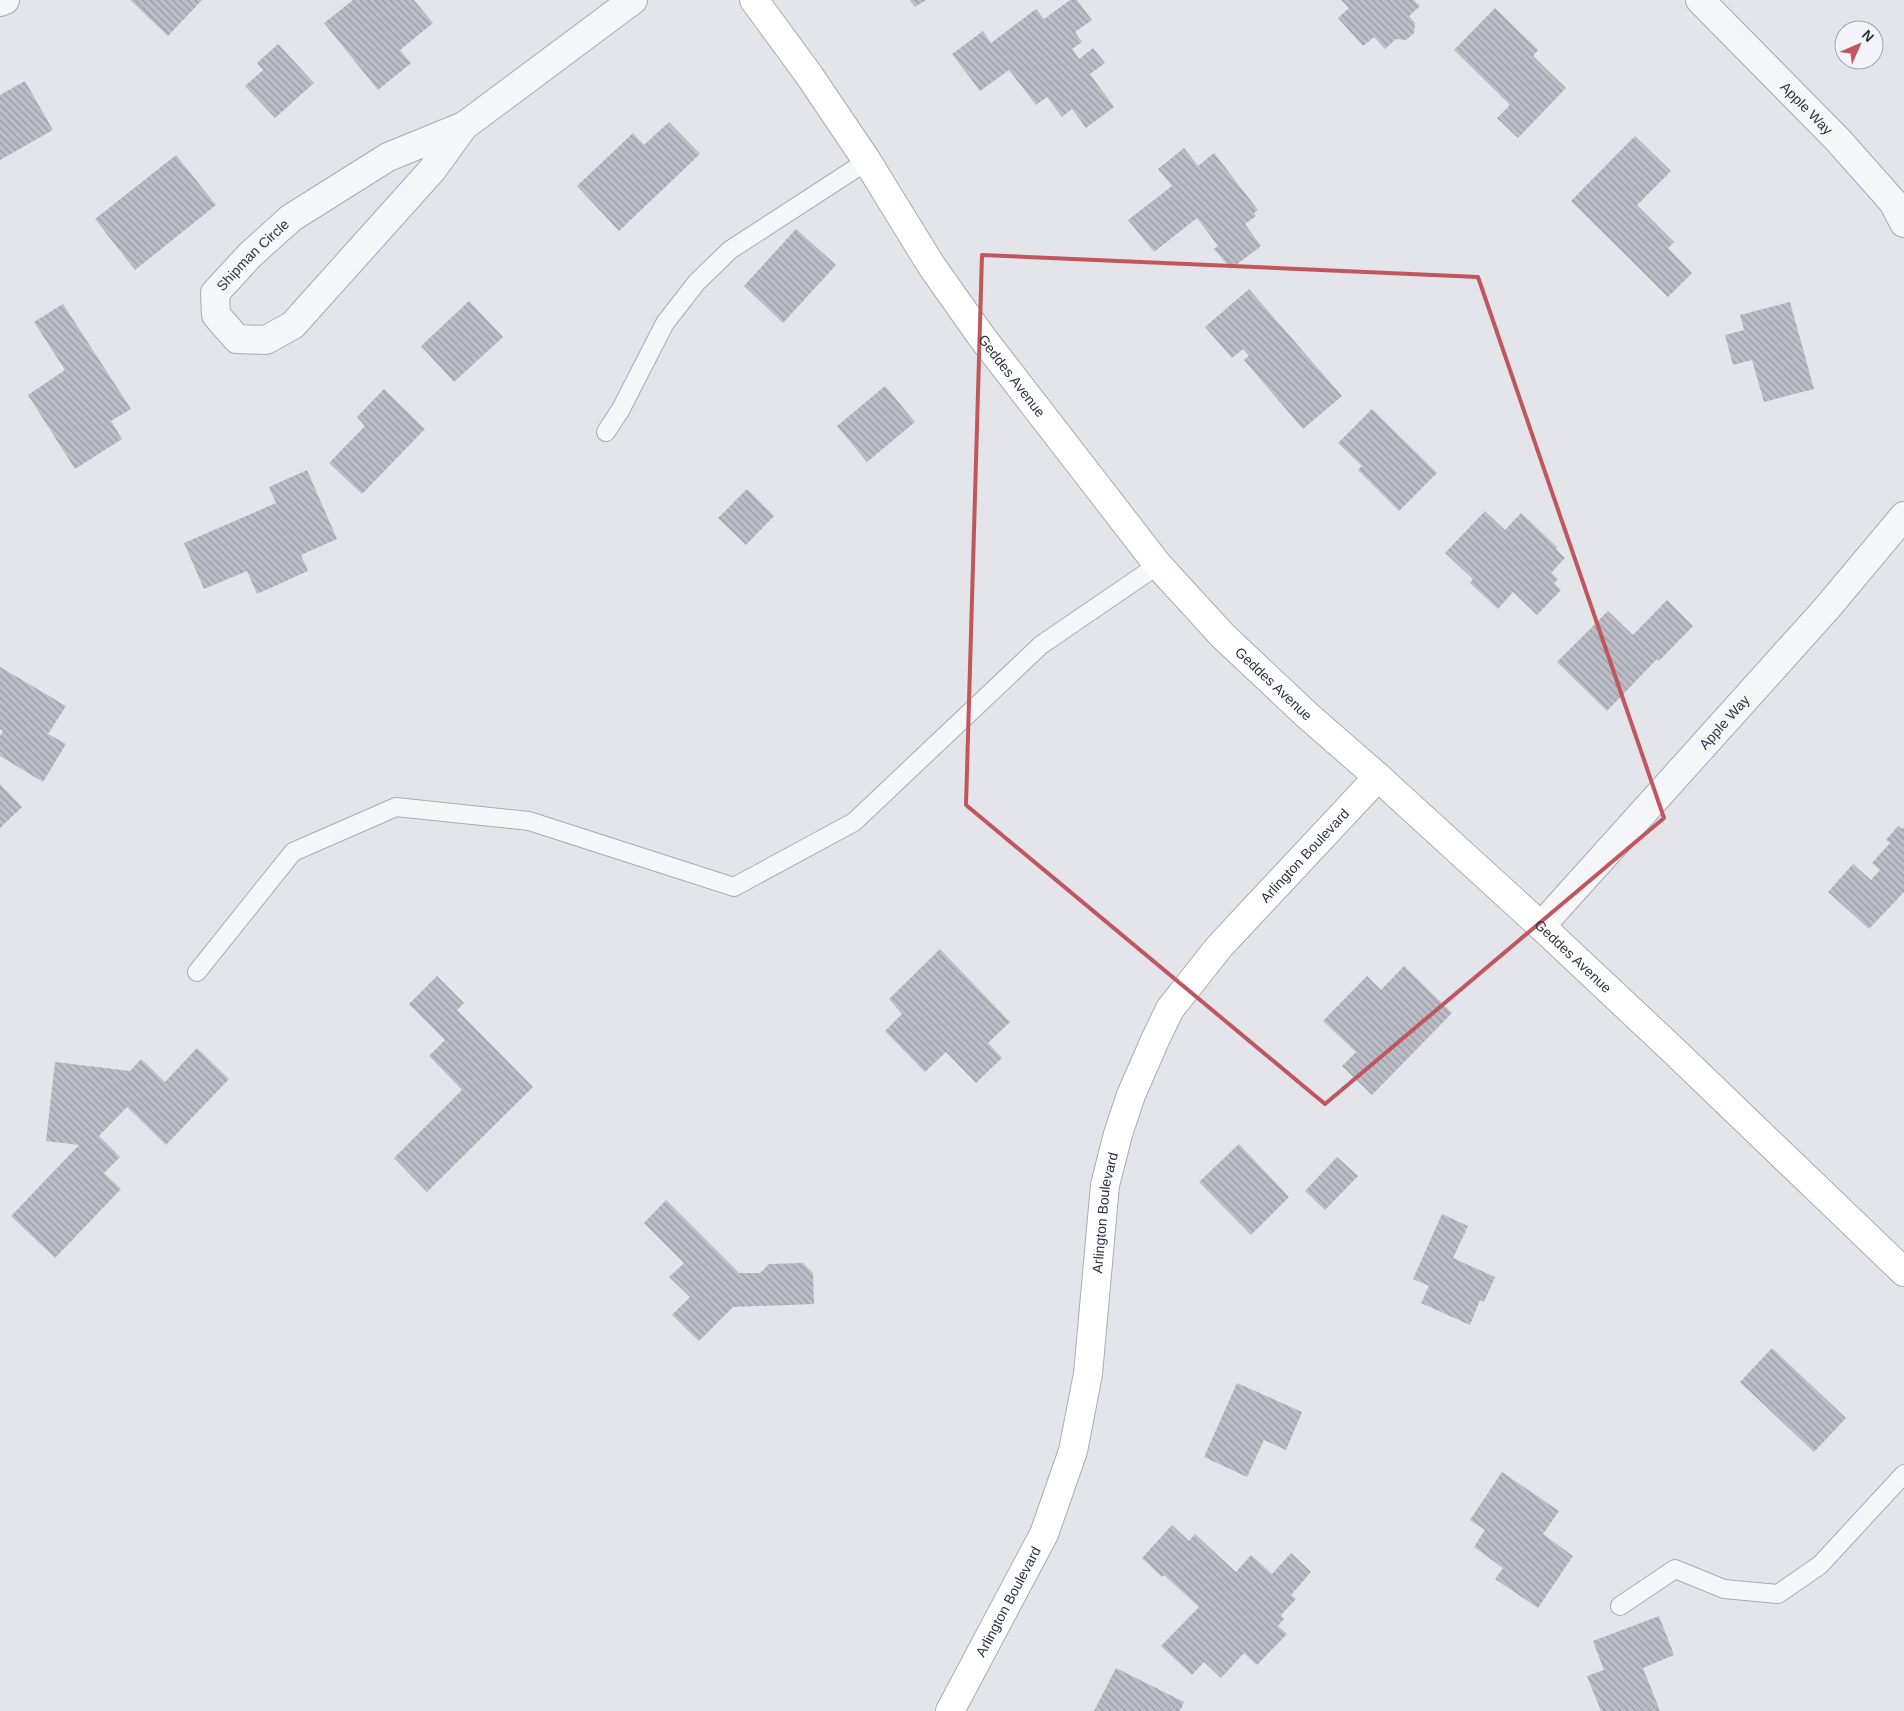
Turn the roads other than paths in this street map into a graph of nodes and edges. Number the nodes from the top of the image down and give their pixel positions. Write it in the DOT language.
graph roads {
  1 [pos="5,0"];
  2 [pos="633,0"];
  3 [pos="754,0"];
  4 [pos="1700,0"];
  5 [pos="0,2"];
  6 [pos="464,126"];
  7 [pos="867,161"];
  8 [pos="1904,224"];
  9 [pos="606,432"];
  10 [pos="1904,516"];
  11 [pos="1158,565"];
  12 [pos="1378,777"];
  13 [pos="1541,926"];
  14 [pos="197,972"];
  15 [pos="1904,1272"];
  16 [pos="1904,1474"];
  17 [pos="1620,1606"];
  18 [pos="950,1711"];
  1 -- 5 [label="street"];
  2 -- 6 [label="street, Shipman Circle"];
  3 -- 7 [label="main road, Geddes Avenue"];
  4 -- 8 [label="street, Apple Way"];
  6 -- 6 [label="street, Shipman Circle"];
  7 -- 9 [label="lane"];
  7 -- 11 [label="main road, Geddes Avenue"];
  10 -- 13 [label="street, Apple Way"];
  11 -- 12 [label="main road, Geddes Avenue"];
  11 -- 14 [label="lane"];
  12 -- 13 [label="main road, Geddes Avenue"];
  12 -- 18 [label="main road, Arlington Boulevard"];
  13 -- 15 [label="main road, Geddes Avenue"];
  16 -- 17 [label="lane"];
}
